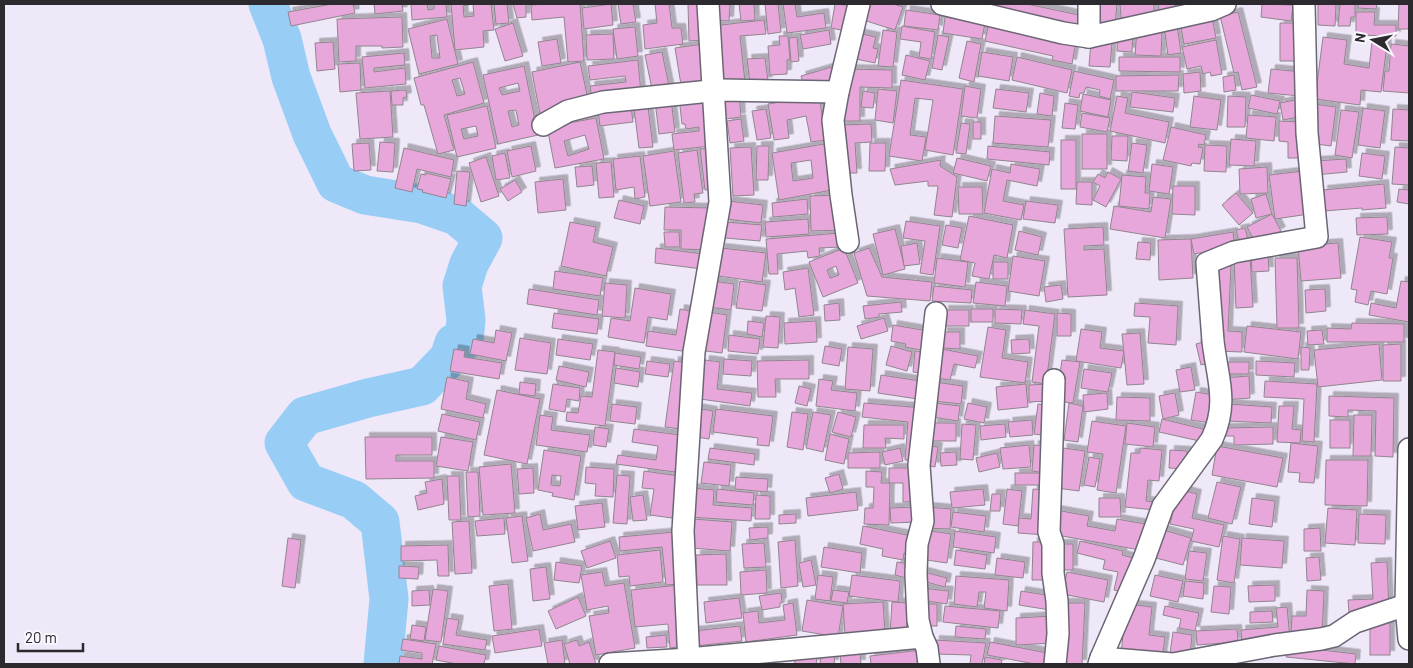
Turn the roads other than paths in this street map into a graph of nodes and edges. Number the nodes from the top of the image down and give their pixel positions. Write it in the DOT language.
graph roads {
  1 [pos="708,4"];
  2 [pos="859,4"];
  3 [pos="942,4"];
  4 [pos="1089,4"];
  5 [pos="1225,4"];
  6 [pos="1304,4"];
  7 [pos="1089,37"];
  8 [pos="714,91"];
  9 [pos="838,92"];
  10 [pos="543,125"];
  11 [pos="848,242"];
  12 [pos="936,313"];
  13 [pos="1054,380"];
  14 [pos="1409,449"];
  15 [pos="1406,605"];
  16 [pos="922,637"];
  17 [pos="1409,639"];
  18 [pos="1274,655"];
  19 [pos="689,661"];
  20 [pos="1100,661"];
  21 [pos="610,664"];
  22 [pos="929,664"];
  23 [pos="1055,664"];
  1 -- 8 [label="street"];
  2 -- 9 [label="street"];
  3 -- 7 [label="street"];
  4 -- 7 [label="street"];
  5 -- 7 [label="street"];
  6 -- 20 [label="street"];
  8 -- 9 [label="street"];
  8 -- 10 [label="street"];
  8 -- 19 [label="street"];
  9 -- 11 [label="street"];
  12 -- 16 [label="street"];
  13 -- 23 [label="street"];
  14 -- 15 [label="street"];
  15 -- 17 [label="street"];
  15 -- 18 [label="street"];
  16 -- 19 [label="street"];
  16 -- 22 [label="street"];
  18 -- 20 [label="street"];
  19 -- 21 [label="street"];
}
